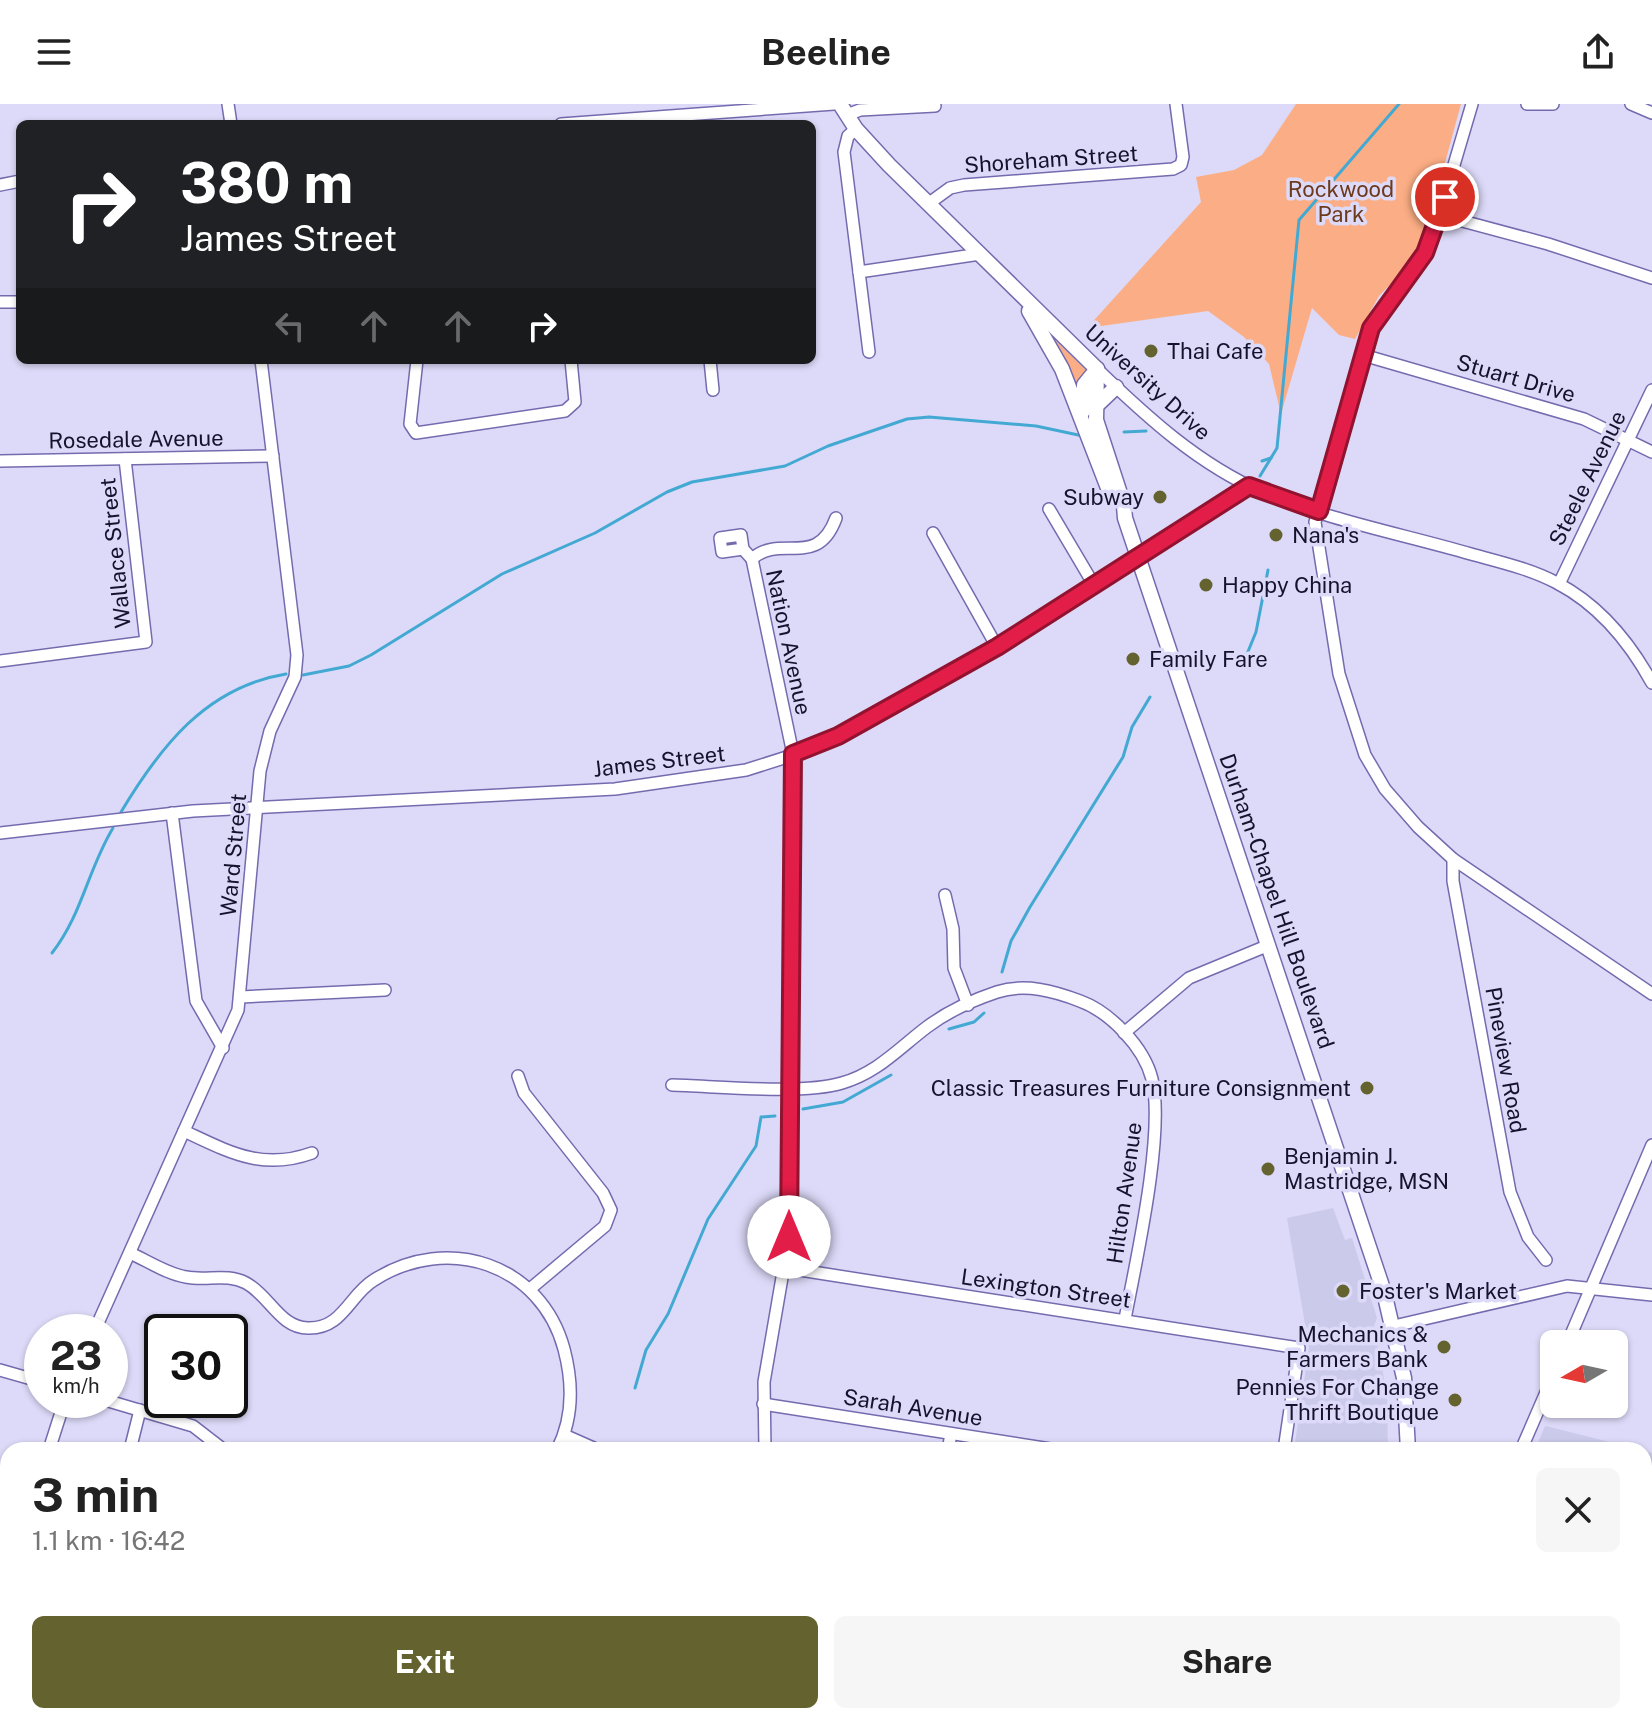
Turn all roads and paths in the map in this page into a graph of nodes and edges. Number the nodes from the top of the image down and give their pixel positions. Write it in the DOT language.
graph roads {
  1 [pos="834,104"];
  2 [pos="1176,104"];
  3 [pos="1472,104"];
  4 [pos="1527,104"];
  5 [pos="1553,104"];
  6 [pos="1631,104"];
  7 [pos="897,106"];
  8 [pos="935,106"];
  9 [pos="844,110"];
  10 [pos="1652,113"];
  11 [pos="680,120"];
  12 [pos="856,129"];
  13 [pos="928,204"];
  14 [pos="1440,215"];
  15 [pos="980,254"];
  16 [pos="859,272"];
  17 [pos="1652,278"];
  18 [pos="1016,290"];
  19 [pos="869,352"];
  20 [pos="1363,355"];
  21 [pos="262,364"];
  22 [pos="416,364"];
  23 [pos="571,364"];
  24 [pos="710,364"];
  25 [pos="1097,369"];
  26 [pos="1116,387"];
  27 [pos="713,390"];
  28 [pos="1652,390"];
  29 [pos="1096,406"];
  30 [pos="1083,419"];
  31 [pos="1628,439"];
  32 [pos="1652,452"];
  33 [pos="273,456"];
  34 [pos="125,459"];
  35 [pos="0,461"];
  36 [pos="1249,486"];
  37 [pos="1049,509"];
  38 [pos="1319,511"];
  39 [pos="836,518"];
  40 [pos="1125,518"];
  41 [pos="933,533"];
  42 [pos="743,549"];
  43 [pos="1138,558"];
  44 [pos="752,559"];
  45 [pos="1559,584"];
  46 [pos="1094,585"];
  47 [pos="997,647"];
  48 [pos="0,661"];
  49 [pos="1652,683"];
  50 [pos="793,754"];
  51 [pos="257,807"];
  52 [pos="172,813"];
  53 [pos="0,833"];
  54 [pos="1453,859"];
  55 [pos="945,895"];
  56 [pos="1269,945"];
  57 [pos="385,990"];
  58 [pos="1652,994"];
  59 [pos="240,997"];
  60 [pos="968,1005"];
  61 [pos="1124,1033"];
  62 [pos="223,1048"];
  63 [pos="518,1076"];
  64 [pos="672,1085"];
  65 [pos="790,1087"];
  66 [pos="184,1131"];
  67 [pos="1652,1145"];
  68 [pos="312,1153"];
  69 [pos="130,1253"];
  70 [pos="1546,1260"];
  71 [pos="787,1268"];
  72 [pos="1591,1286"];
  73 [pos="530,1289"];
  74 [pos="1652,1295"];
  75 [pos="102,1314"];
  76 [pos="1125,1319"];
  77 [pos="1394,1326"];
  78 [pos="1573,1330"];
  79 [pos="0,1370"];
  80 [pos="24,1377"];
  81 [pos="763,1404"];
  82 [pos="1540,1406"];
  83 [pos="128,1407"];
  84 [pos="140,1410"];
  85 [pos="59,1418"];
  86 [pos="951,1434"];
  87 [pos="564,1435"];
  88 [pos="52,1442"];
  89 [pos="132,1442"];
  90 [pos="214,1442"];
  91 [pos="561,1442"];
  92 [pos="580,1442"];
  93 [pos="765,1442"];
  94 [pos="950,1442"];
  95 [pos="1004,1442"];
  96 [pos="1285,1442"];
  97 [pos="1408,1442"];
  98 [pos="1524,1442"];
  1 -- 11 [label="street"];
  2 -- 13 [label="street, Shoreham Street"];
  3 -- 14 [label="street"];
  4 -- 5 [label="street"];
  6 -- 10 [label="street"];
  7 -- 8 [label="street"];
  7 -- 9 [label="street"];
  9 -- 12 [label="main road, University Drive"];
  12 -- 13 [label="main road, University Drive"];
  12 -- 16 [label="street"];
  13 -- 15 [label="main road, University Drive"];
  14 -- 17 [label="street"];
  14 -- 20 [label="street"];
  15 -- 16 [label="street"];
  15 -- 18 [label="main road, University Drive"];
  16 -- 19 [label="street"];
  18 -- 25 [label="main road, University Drive"];
  18 -- 30 [label="main road"];
  20 -- 31 [label="street, Stuart Drive"];
  20 -- 38 [label="street"];
  21 -- 33 [label="street, Ward Street"];
  22 -- 23 [label="street"];
  24 -- 27 [label="street"];
  25 -- 26 [label="street, University Drive"];
  25 -- 29 [label="main road, Durham-Chapel Hill Boulevard"];
  25 -- 30 [label="main road"];
  26 -- 29 [label="main road"];
  26 -- 36 [label="street, University Drive"];
  28 -- 31 [label="street, Steele Avenue"];
  29 -- 40 [label="main road, Durham-Chapel Hill Boulevard"];
  30 -- 40 [label="main road"];
  31 -- 32 [label="street, Stuart Drive"];
  31 -- 45 [label="street, Steele Avenue"];
  33 -- 34 [label="street, Rosedale Avenue"];
  33 -- 51 [label="street, Ward Street"];
  34 -- 35 [label="street, Rosedale Avenue"];
  34 -- 48 [label="street, Wallace Street"];
  36 -- 38 [label="street, University Drive"];
  36 -- 43 [label="street, James Street"];
  37 -- 46 [label="street"];
  38 -- 45 [label="street, University Drive"];
  38 -- 54 [label="street"];
  39 -- 44 [label="street"];
  40 -- 43 [label="main road, Durham-Chapel Hill Boulevard"];
  41 -- 47 [label="street"];
  42 -- 44 [label="street"];
  43 -- 46 [label="street, James Street"];
  43 -- 56 [label="main road, Durham-Chapel Hill Boulevard"];
  44 -- 50 [label="street, Nation Avenue"];
  45 -- 49 [label="street, University Drive"];
  46 -- 47 [label="street, James Street"];
  47 -- 50 [label="street, James Street"];
  50 -- 51 [label="street, James Street"];
  50 -- 65 [label="street, Nation Avenue"];
  51 -- 52 [label="street, James Street"];
  51 -- 59 [label="street, Ward Street"];
  52 -- 53 [label="street, James Street"];
  52 -- 62 [label="street"];
  54 -- 58 [label="street"];
  54 -- 70 [label="street, Pineview Road"];
  55 -- 60 [label="street"];
  56 -- 61 [label="street"];
  56 -- 77 [label="main road, Durham-Chapel Hill Boulevard"];
  57 -- 59 [label="street"];
  59 -- 62 [label="street, Ward Street"];
  60 -- 61 [label="street, Hilton Avenue"];
  60 -- 65 [label="street, Hilton Avenue"];
  61 -- 76 [label="street, Hilton Avenue"];
  62 -- 66 [label="street, Ward Street"];
  63 -- 73 [label="street"];
  64 -- 65 [label="street, Hilton Avenue"];
  65 -- 71 [label="street, Nation Avenue"];
  66 -- 68 [label="street"];
  66 -- 69 [label="street, Ward Street"];
  67 -- 72 [label="street"];
  69 -- 73 [label="street"];
  69 -- 75 [label="street, Ward Street"];
  71 -- 76 [label="street, Lexington Street"];
  71 -- 81 [label="street, Nation Avenue"];
  72 -- 74 [label="street"];
  72 -- 77 [label="street"];
  72 -- 78 [label="street"];
  73 -- 87 [label="street"];
  76 -- 96 [label="street, Lexington Street"];
  77 -- 97 [label="main road, Durham-Chapel Hill Boulevard"];
  79 -- 80 [label="street"];
  81 -- 86 [label="street, Sarah Avenue"];
  81 -- 93 [label="street, Nation Avenue"];
  82 -- 98 [label="street"];
  83 -- 84 [label="street"];
  84 -- 89 [label="street"];
  84 -- 90 [label="street"];
  85 -- 88 [label="street"];
  86 -- 94 [label="street"];
  86 -- 95 [label="street, Sarah Avenue"];
  87 -- 91 [label="street"];
  87 -- 92 [label="street"];
}
